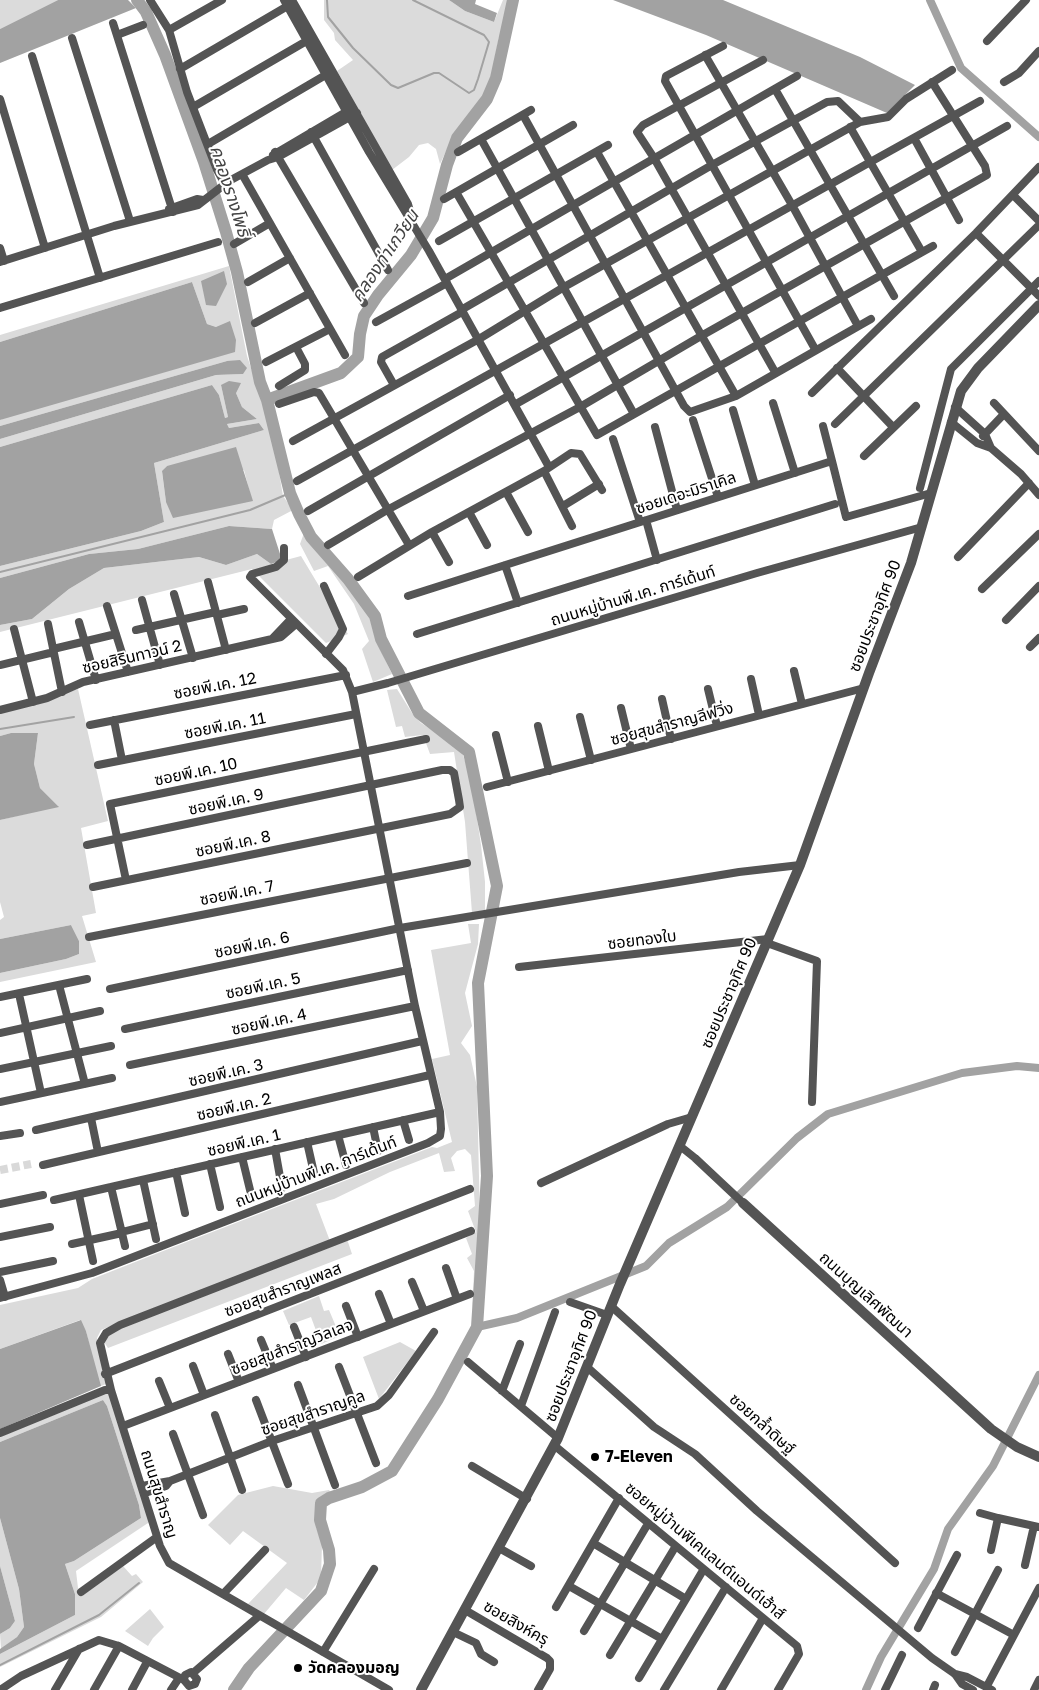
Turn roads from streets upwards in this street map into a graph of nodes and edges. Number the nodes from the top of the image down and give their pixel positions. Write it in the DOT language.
graph roads {
  1 [pos="150,0"];
  2 [pos="222,0"];
  3 [pos="1026,0"];
  4 [pos="290,2"];
  5 [pos="113,23"];
  6 [pos="143,25"];
  7 [pos="169,30"];
  8 [pos="116,35"];
  9 [pos="72,38"];
  10 [pos="310,39"];
  11 [pos="987,41"];
  12 [pos="723,46"];
  13 [pos="1039,52"];
  14 [pos="705,55"];
  15 [pos="32,56"];
  16 [pos="763,60"];
  17 [pos="180,69"];
  18 [pos="952,70"];
  19 [pos="329,73"];
  20 [pos="797,76"];
  21 [pos="721,82"];
  22 [pos="932,82"];
  23 [pos="1004,82"];
  24 [pos="775,89"];
  25 [pos="0,99"];
  26 [pos="980,101"];
  27 [pos="193,107"];
  28 [pos="678,107"];
  29 [pos="531,110"];
  30 [pos="738,111"];
  31 [pos="352,112"];
  32 [pos="524,115"];
  33 [pos="954,116"];
  34 [pos="793,122"];
  35 [pos="860,122"];
  36 [pos="573,125"];
  37 [pos="1007,126"];
  38 [pos="850,127"];
  39 [pos="313,134"];
  40 [pos="695,134"];
  41 [pos="914,138"];
  42 [pos="481,139"];
  43 [pos="755,142"];
  44 [pos="208,144"];
  45 [pos="539,144"];
  46 [pos="608,145"];
  47 [pos="972,146"];
  48 [pos="810,150"];
  49 [pos="458,152"];
  50 [pos="597,152"];
  51 [pos="277,155"];
  52 [pos="654,158"];
  53 [pos="871,161"];
  54 [pos="712,165"];
  55 [pos="1039,167"];
  56 [pos="497,168"];
  57 [pos="930,168"];
  58 [pos="772,170"];
  59 [pos="242,174"];
  60 [pos="557,174"];
  61 [pos="614,181"];
  62 [pos="831,183"];
  63 [pos="224,185"];
  64 [pos="672,188"];
  65 [pos="456,192"];
  66 [pos="889,192"];
  67 [pos="728,194"];
  68 [pos="1013,195"];
  69 [pos="514,197"];
  70 [pos="444,199"];
  71 [pos="947,199"];
  72 [pos="573,204"];
  73 [pos="792,205"];
  74 [pos="170,210"];
  75 [pos="632,211"];
  76 [pos="848,214"];
  77 [pos="688,217"];
  78 [pos="959,220"];
  79 [pos="130,221"];
  80 [pos="472,221"];
  81 [pos="906,222"];
  82 [pos="270,223"];
  83 [pos="1039,223"];
  84 [pos="748,228"];
  85 [pos="531,229"];
  86 [pos="976,233"];
  87 [pos="590,234"];
  88 [pos="87,235"];
  89 [pos="808,237"];
  90 [pos="647,240"];
  91 [pos="439,241"];
  92 [pos="218,242"];
  93 [pos="234,244"];
  94 [pos="865,244"];
  95 [pos="933,246"];
  96 [pos="0,248"];
  97 [pos="46,248"];
  98 [pos="707,252"];
  99 [pos="922,252"];
  100 [pos="491,253"];
  101 [pos="290,258"];
  102 [pos="550,260"];
  103 [pos="1003,260"];
  104 [pos="766,261"];
  105 [pos="2,262"];
  106 [pos="606,263"];
  107 [pos="825,266"];
  108 [pos="388,270"];
  109 [pos="882,274"];
  110 [pos="666,276"];
  111 [pos="100,278"];
  112 [pos="446,281"];
  113 [pos="1039,281"];
  114 [pos="248,282"];
  115 [pos="725,283"];
  116 [pos="509,284"];
  117 [pos="564,287"];
  118 [pos="1031,288"];
  119 [pos="782,292"];
  120 [pos="310,293"];
  121 [pos="842,296"];
  122 [pos="894,296"];
  123 [pos="1039,296"];
  124 [pos="625,298"];
  125 [pos="364,303"];
  126 [pos="685,306"];
  127 [pos="0,308"];
  128 [pos="1038,308"];
  129 [pos="462,311"];
  130 [pos="526,312"];
  131 [pos="742,313"];
  132 [pos="871,319"];
  133 [pos="799,321"];
  134 [pos="376,322"];
  135 [pos="584,322"];
  136 [pos="255,323"];
  137 [pos="858,326"];
  138 [pos="330,329"];
  139 [pos="643,331"];
  140 [pos="701,336"];
  141 [pos="479,339"];
  142 [pos="544,344"];
  143 [pos="759,344"];
  144 [pos="296,347"];
  145 [pos="815,350"];
  146 [pos="345,355"];
  147 [pos="602,356"];
  148 [pos="660,360"];
  149 [pos="266,362"];
  150 [pos="719,366"];
  151 [pos="837,368"];
  152 [pos="497,370"];
  153 [pos="775,372"];
  154 [pos="563,379"];
  155 [pos="618,384"];
  156 [pos="394,385"];
  157 [pos="279,386"];
  158 [pos="676,390"];
  159 [pos="812,393"];
  160 [pos="510,395"];
  161 [pos="736,396"];
  162 [pos="864,396"];
  163 [pos="773,403"];
  164 [pos="994,403"];
  165 [pos="279,404"];
  166 [pos="516,404"];
  167 [pos="916,406"];
  168 [pos="580,407"];
  169 [pos="955,407"];
  170 [pos="733,410"];
  171 [pos="634,414"];
  172 [pos="1004,414"];
  173 [pos="334,418"];
  174 [pos="693,420"];
  175 [pos="950,422"];
  176 [pos="835,424"];
  177 [pos="823,426"];
  178 [pos="655,427"];
  179 [pos="893,428"];
  180 [pos="532,433"];
  181 [pos="986,434"];
  182 [pos="613,439"];
  183 [pos="293,441"];
  184 [pos="976,443"];
  185 [pos="352,448"];
  186 [pos="990,448"];
  187 [pos="1039,451"];
  188 [pos="864,456"];
  189 [pos="832,461"];
  190 [pos="547,469"];
  191 [pos="795,472"];
  192 [pos="369,476"];
  193 [pos="296,481"];
  194 [pos="1029,482"];
  195 [pos="755,485"];
  196 [pos="920,488"];
  197 [pos="506,492"];
  198 [pos="931,493"];
  199 [pos="1039,495"];
  200 [pos="718,497"];
  201 [pos="835,504"];
  202 [pos="563,506"];
  203 [pos="387,510"];
  204 [pos="677,510"];
  205 [pos="308,511"];
  206 [pos="469,512"];
  207 [pos="643,521"];
  208 [pos="572,526"];
  209 [pos="922,527"];
  210 [pos="432,532"];
  211 [pos="528,532"];
  212 [pos="1039,534"];
  213 [pos="328,545"];
  214 [pos="487,545"];
  215 [pos="409,546"];
  216 [pos="284,548"];
  217 [pos="958,557"];
  218 [pos="657,560"];
  219 [pos="449,562"];
  220 [pos="505,565"];
  221 [pos="358,577"];
  222 [pos="208,582"];
  223 [pos="324,586"];
  224 [pos="1039,586"];
  225 [pos="982,589"];
  226 [pos="174,594"];
  227 [pos="408,596"];
  228 [pos="142,600"];
  229 [pos="518,603"];
  230 [pos="107,606"];
  231 [pos="244,609"];
  232 [pos="216,613"];
  233 [pos="181,619"];
  234 [pos="1006,620"];
  235 [pos="79,622"];
  236 [pos="294,622"];
  237 [pos="48,624"];
  238 [pos="149,626"];
  239 [pos="14,629"];
  240 [pos="136,630"];
  241 [pos="116,634"];
  242 [pos="417,634"];
  243 [pos="1039,638"];
  244 [pos="85,642"];
  245 [pos="1030,647"];
  246 [pos="54,650"];
  247 [pos="226,650"];
  248 [pos="326,654"];
  249 [pos="193,658"];
  250 [pos="22,659"];
  251 [pos="0,665"];
  252 [pos="160,665"];
  253 [pos="794,671"];
  254 [pos="128,672"];
  255 [pos="346,675"];
  256 [pos="751,679"];
  257 [pos="96,680"];
  258 [pos="864,688"];
  259 [pos="708,689"];
  260 [pos="62,692"];
  261 [pos="352,692"];
  262 [pos="662,699"];
  263 [pos="33,702"];
  264 [pos="802,704"];
  265 [pos="621,708"];
  266 [pos="0,709"];
  267 [pos="356,714"];
  268 [pos="759,715"];
  269 [pos="580,717"];
  270 [pos="114,720"];
  271 [pos="90,725"];
  272 [pos="538,726"];
  273 [pos="717,726"];
  274 [pos="496,735"];
  275 [pos="671,738"];
  276 [pos="426,739"];
  277 [pos="631,749"];
  278 [pos="364,751"];
  279 [pos="122,760"];
  280 [pos="591,760"];
  281 [pos="98,765"];
  282 [pos="549,771"];
  283 [pos="508,782"];
  284 [pos="371,785"];
  285 [pos="487,787"];
  286 [pos="380,827"];
  287 [pos="118,838"];
  288 [pos="87,845"];
  289 [pos="467,862"];
  290 [pos="800,865"];
  291 [pos="390,876"];
  292 [pos="126,880"];
  293 [pos="93,888"];
  294 [pos="400,928"];
  295 [pos="89,937"];
  296 [pos="768,941"];
  297 [pos="519,967"];
  298 [pos="408,970"];
  299 [pos="87,979"];
  300 [pos="59,985"];
  301 [pos="110,988"];
  302 [pos="19,994"];
  303 [pos="0,997"];
  304 [pos="415,1006"];
  305 [pos="100,1011"];
  306 [pos="69,1018"];
  307 [pos="27,1027"];
  308 [pos="125,1029"];
  309 [pos="0,1033"];
  310 [pos="422,1041"];
  311 [pos="111,1046"];
  312 [pos="77,1052"];
  313 [pos="34,1061"];
  314 [pos="130,1065"];
  315 [pos="0,1068"];
  316 [pos="430,1075"];
  317 [pos="112,1078"];
  318 [pos="85,1084"];
  319 [pos="41,1094"];
  320 [pos="0,1102"];
  321 [pos="812,1102"];
  322 [pos="440,1112"];
  323 [pos="692,1117"];
  324 [pos="90,1118"];
  325 [pos="403,1120"];
  326 [pos="372,1127"];
  327 [pos="36,1130"];
  328 [pos="20,1133"];
  329 [pos="338,1135"];
  330 [pos="0,1136"];
  331 [pos="409,1140"];
  332 [pos="307,1142"];
  333 [pos="680,1146"];
  334 [pos="276,1150"];
  335 [pos="378,1151"];
  336 [pos="98,1152"];
  337 [pos="242,1157"];
  338 [pos="210,1164"];
  339 [pos="43,1165"];
  340 [pos="346,1165"];
  341 [pos="176,1172"];
  342 [pos="314,1173"];
  343 [pos="143,1180"];
  344 [pos="541,1183"];
  345 [pos="111,1187"];
  346 [pos="282,1188"];
  347 [pos="470,1189"];
  348 [pos="251,1194"];
  349 [pos="43,1195"];
  350 [pos="79,1195"];
  351 [pos="54,1200"];
  352 [pos="742,1203"];
  353 [pos="0,1204"];
  354 [pos="220,1208"];
  355 [pos="185,1213"];
  356 [pos="153,1224"];
  357 [pos="50,1227"];
  358 [pos="470,1231"];
  359 [pos="122,1232"];
  360 [pos="0,1237"];
  361 [pos="156,1238"];
  362 [pos="88,1240"];
  363 [pos="72,1244"];
  364 [pos="125,1246"];
  365 [pos="53,1261"];
  366 [pos="92,1261"];
  367 [pos="446,1268"];
  368 [pos="0,1272"];
  369 [pos="0,1280"];
  370 [pos="412,1282"];
  371 [pos="379,1294"];
  372 [pos="470,1294"];
  373 [pos="2,1298"];
  374 [pos="457,1299"];
  375 [pos="570,1302"];
  376 [pos="346,1306"];
  377 [pos="609,1310"];
  378 [pos="424,1311"];
  379 [pos="555,1312"];
  380 [pos="391,1324"];
  381 [pos="294,1327"];
  382 [pos="434,1332"];
  383 [pos="358,1336"];
  384 [pos="261,1340"];
  385 [pos="520,1344"];
  386 [pos="228,1354"];
  387 [pos="306,1356"];
  388 [pos="468,1362"];
  389 [pos="193,1366"];
  390 [pos="339,1367"];
  391 [pos="587,1367"];
  392 [pos="273,1369"];
  393 [pos="105,1374"];
  394 [pos="159,1381"];
  395 [pos="239,1382"];
  396 [pos="298,1385"];
  397 [pos="111,1390"];
  398 [pos="502,1391"];
  399 [pos="204,1396"];
  400 [pos="256,1400"];
  401 [pos="521,1406"];
  402 [pos="170,1408"];
  403 [pos="356,1413"];
  404 [pos="214,1415"];
  405 [pos="124,1426"];
  406 [pos="314,1427"];
  407 [pos="0,1433"];
  408 [pos="173,1434"];
  409 [pos="272,1441"];
  410 [pos="557,1442"];
  411 [pos="230,1457"];
  412 [pos="1039,1457"];
  413 [pos="376,1463"];
  414 [pos="472,1466"];
  415 [pos="188,1473"];
  416 [pos="288,1484"];
  417 [pos="335,1485"];
  418 [pos="144,1490"];
  419 [pos="242,1490"];
  420 [pos="619,1498"];
  421 [pos="527,1499"];
  422 [pos="980,1513"];
  423 [pos="203,1516"];
  424 [pos="998,1518"];
  425 [pos="1036,1526"];
  426 [pos="646,1527"];
  427 [pos="157,1537"];
  428 [pos="593,1543"];
  429 [pos="499,1548"];
  430 [pos="265,1550"];
  431 [pos="674,1550"];
  432 [pos="991,1550"];
  433 [pos="957,1555"];
  434 [pos="625,1562"];
  435 [pos="895,1563"];
  436 [pos="1025,1565"];
  437 [pos="530,1566"];
  438 [pos="374,1570"];
  439 [pos="998,1570"];
  440 [pos="702,1572"];
  441 [pos="655,1580"];
  442 [pos="569,1586"];
  443 [pos="726,1587"];
  444 [pos="1039,1588"];
  445 [pos="81,1592"];
  446 [pos="936,1593"];
  447 [pos="223,1594"];
  448 [pos="686,1599"];
  449 [pos="601,1603"];
  450 [pos="556,1607"];
  451 [pos="465,1610"];
  452 [pos="976,1614"];
  453 [pos="259,1616"];
  454 [pos="764,1618"];
  455 [pos="631,1621"];
  456 [pos="918,1628"];
  457 [pos="453,1632"];
  458 [pos="584,1632"];
  459 [pos="1014,1635"];
  460 [pos="662,1639"];
  461 [pos="119,1646"];
  462 [pos="79,1648"];
  463 [pos="323,1652"];
  464 [pos="955,1652"];
  465 [pos="610,1655"];
  466 [pos="902,1655"];
  467 [pos="147,1662"];
  468 [pos="494,1662"];
  469 [pos="194,1673"];
  470 [pos="955,1674"];
  471 [pos="639,1678"];
  472 [pos="181,1679"];
  473 [pos="1039,1680"];
  474 [pos="196,1687"];
  475 [pos="990,1688"];
  476 [pos="0,1690"];
  477 [pos="55,1690"];
  478 [pos="94,1690"];
  479 [pos="132,1690"];
  480 [pos="171,1690"];
  481 [pos="389,1690"];
  482 [pos="421,1690"];
  483 [pos="538,1690"];
  484 [pos="664,1690"];
  485 [pos="721,1690"];
  486 [pos="778,1690"];
  487 [pos="885,1690"];
  488 [pos="973,1690"];
  489 [pos="1034,1690"];
  1 -- 7 [label="street"];
  2 -- 7 [label="street"];
  3 -- 11 [label="street"];
  4 -- 10 [label="street"];
  4 -- 17 [label="street"];
  5 -- 8 [label="street"];
  6 -- 8 [label="street"];
  7 -- 17 [label="street"];
  8 -- 74 [label="street"];
  9 -- 79 [label="street"];
  10 -- 19 [label="street"];
  10 -- 27 [label="street"];
  12 -- 14 [label="street"];
  13 -- 23 [label="street"];
  14 -- 21 [label="street"];
  14 -- 28 [label="street"];
  15 -- 88 [label="street"];
  16 -- 21 [label="street"];
  17 -- 27 [label="street"];
  18 -- 22 [label="street"];
  19 -- 31 [label="street"];
  19 -- 44 [label="street"];
  20 -- 24 [label="street"];
  21 -- 28 [label="street"];
  21 -- 30 [label="street"];
  22 -- 33 [label="street"];
  22 -- 35 [label="street"];
  24 -- 30 [label="street"];
  24 -- 34 [label="street"];
  25 -- 97 [label="street"];
  26 -- 33 [label="street"];
  27 -- 44 [label="street"];
  28 -- 40 [label="street"];
  28 -- 52 [label="street"];
  29 -- 32 [label="street"];
  30 -- 40 [label="street"];
  30 -- 43 [label="street"];
  31 -- 39 [label="street"];
  31 -- 112 [label="street"];
  32 -- 42 [label="street"];
  32 -- 45 [label="street"];
  33 -- 41 [label="street"];
  33 -- 47 [label="street"];
  34 -- 35 [label="street"];
  34 -- 43 [label="street"];
  34 -- 48 [label="street"];
  35 -- 38 [label="street"];
  36 -- 45 [label="street"];
  37 -- 47 [label="street"];
  38 -- 48 [label="street"];
  38 -- 53 [label="street"];
  39 -- 51 [label="street"];
  39 -- 108 [label="street"];
  40 -- 52 [label="street"];
  40 -- 54 [label="street"];
  41 -- 53 [label="street"];
  41 -- 57 [label="street"];
  42 -- 49 [label="street"];
  42 -- 56 [label="street"];
  43 -- 54 [label="street"];
  43 -- 58 [label="street"];
  44 -- 63 [label="street"];
  45 -- 56 [label="street"];
  45 -- 60 [label="street"];
  46 -- 50 [label="street"];
  47 -- 57 [label="street"];
  47 -- 71 [label="street"];
  48 -- 58 [label="street"];
  48 -- 62 [label="street"];
  50 -- 60 [label="street"];
  50 -- 61 [label="street"];
  51 -- 59 [label="street"];
  51 -- 125 [label="street"];
  52 -- 61 [label="street"];
  52 -- 64 [label="street"];
  53 -- 62 [label="street"];
  53 -- 66 [label="street"];
  54 -- 64 [label="street"];
  54 -- 67 [label="street"];
  55 -- 68 [label="street"];
  56 -- 65 [label="street"];
  56 -- 69 [label="street"];
  57 -- 66 [label="street"];
  57 -- 71 [label="street"];
  58 -- 67 [label="street"];
  58 -- 73 [label="street"];
  59 -- 63 [label="street"];
  59 -- 82 [label="street"];
  60 -- 69 [label="street"];
  60 -- 72 [label="street"];
  61 -- 72 [label="street"];
  61 -- 75 [label="street"];
  62 -- 73 [label="street"];
  62 -- 76 [label="street"];
  63 -- 74 [label="street"];
  64 -- 75 [label="street"];
  64 -- 77 [label="street"];
  65 -- 70 [label="street"];
  65 -- 80 [label="street"];
  66 -- 76 [label="street"];
  66 -- 81 [label="street"];
  67 -- 77 [label="street"];
  67 -- 84 [label="street"];
  68 -- 83 [label="street"];
  68 -- 86 [label="street"];
  69 -- 80 [label="street"];
  69 -- 85 [label="street"];
  71 -- 78 [label="street"];
  71 -- 81 [label="street"];
  72 -- 85 [label="street"];
  72 -- 87 [label="street"];
  73 -- 84 [label="street"];
  73 -- 89 [label="street"];
  74 -- 79 [label="street"];
  75 -- 87 [label="street"];
  75 -- 90 [label="street"];
  76 -- 89 [label="street"];
  76 -- 94 [label="street"];
  77 -- 90 [label="street"];
  77 -- 98 [label="street"];
  79 -- 88 [label="street"];
  80 -- 91 [label="street"];
  80 -- 100 [label="street"];
  81 -- 94 [label="street"];
  81 -- 99 [label="street"];
  82 -- 93 [label="street"];
  82 -- 101 [label="street"];
  83 -- 103 [label="street"];
  84 -- 98 [label="street"];
  84 -- 104 [label="street"];
  85 -- 100 [label="street"];
  85 -- 102 [label="street"];
  86 -- 103 [label="street"];
  86 -- 151 [label="street"];
  87 -- 102 [label="street"];
  87 -- 106 [label="street"];
  88 -- 97 [label="street"];
  88 -- 111 [label="street"];
  89 -- 104 [label="street"];
  89 -- 107 [label="street"];
  90 -- 106 [label="street"];
  90 -- 110 [label="street"];
  92 -- 111 [label="street"];
  94 -- 107 [label="street"];
  94 -- 109 [label="street"];
  95 -- 99 [label="street"];
  96 -- 105 [label="street"];
  97 -- 105 [label="street"];
  98 -- 110 [label="street"];
  98 -- 115 [label="street"];
  99 -- 109 [label="street"];
  100 -- 112 [label="street"];
  100 -- 116 [label="street"];
  101 -- 114 [label="street"];
  101 -- 120 [label="street"];
  102 -- 116 [label="street"];
  102 -- 117 [label="street"];
  103 -- 118 [label="street"];
  103 -- 162 [label="street"];
  104 -- 115 [label="street"];
  104 -- 119 [label="street"];
  106 -- 117 [label="street"];
  106 -- 124 [label="street"];
  107 -- 119 [label="street"];
  107 -- 121 [label="street"];
  109 -- 121 [label="street"];
  109 -- 122 [label="street"];
  110 -- 124 [label="street"];
  110 -- 126 [label="street"];
  111 -- 127 [label="street"];
  112 -- 129 [label="street"];
  112 -- 134 [label="street"];
  113 -- 118 [label="street"];
  115 -- 126 [label="street"];
  115 -- 131 [label="street"];
  116 -- 129 [label="street"];
  116 -- 130 [label="street"];
  117 -- 130 [label="street"];
  117 -- 135 [label="street"];
  118 -- 123 [label="street"];
  118 -- 196 [label="street"];
  119 -- 131 [label="street"];
  119 -- 133 [label="street"];
  120 -- 136 [label="street"];
  120 -- 138 [label="street"];
  121 -- 133 [label="street"];
  121 -- 137 [label="street"];
  124 -- 135 [label="street"];
  124 -- 139 [label="street"];
  126 -- 139 [label="street"];
  126 -- 140 [label="street"];
  128 -- 169 [label="street, ซอยประชาอุทิศ 90"];
  129 -- 141 [label="street"];
  129 -- 156 [label="street"];
  130 -- 141 [label="street"];
  130 -- 142 [label="street"];
  131 -- 140 [label="street"];
  131 -- 143 [label="street"];
  132 -- 137 [label="street"];
  133 -- 143 [label="street"];
  133 -- 145 [label="street"];
  135 -- 142 [label="street"];
  135 -- 147 [label="street"];
  137 -- 145 [label="street"];
  138 -- 144 [label="street"];
  138 -- 146 [label="street"];
  139 -- 147 [label="street"];
  139 -- 148 [label="street"];
  140 -- 148 [label="street"];
  140 -- 150 [label="street"];
  141 -- 152 [label="street"];
  141 -- 156 [label="street"];
  142 -- 152 [label="street"];
  142 -- 154 [label="street"];
  143 -- 150 [label="street"];
  143 -- 153 [label="street"];
  144 -- 149 [label="street"];
  144 -- 157 [label="street"];
  145 -- 153 [label="street"];
  147 -- 154 [label="street"];
  147 -- 155 [label="street"];
  148 -- 155 [label="street"];
  148 -- 158 [label="street"];
  150 -- 158 [label="street"];
  150 -- 161 [label="street"];
  151 -- 159 [label="street"];
  151 -- 162 [label="street"];
  152 -- 160 [label="street"];
  152 -- 185 [label="street"];
  153 -- 161 [label="street"];
  154 -- 166 [label="street"];
  154 -- 168 [label="street"];
  155 -- 168 [label="street"];
  155 -- 171 [label="street"];
  156 -- 173 [label="street"];
  158 -- 161 [label="street"];
  158 -- 171 [label="street"];
  160 -- 166 [label="street"];
  160 -- 192 [label="street"];
  162 -- 176 [label="street"];
  162 -- 179 [label="street"];
  163 -- 191 [label="street"];
  164 -- 172 [label="street"];
  165 -- 173 [label="street"];
  166 -- 180 [label="street"];
  167 -- 179 [label="street"];
  168 -- 171 [label="street"];
  168 -- 180 [label="street"];
  169 -- 175 [label="street, ซอยประชาอุทิศ 90"];
  169 -- 181 [label="street"];
  170 -- 195 [label="street"];
  172 -- 181 [label="street"];
  172 -- 187 [label="street"];
  173 -- 183 [label="street"];
  173 -- 185 [label="street"];
  174 -- 200 [label="street"];
  175 -- 184 [label="street"];
  175 -- 198 [label="street, ซอยประชาอุทิศ 90"];
  177 -- 189 [label="street"];
  178 -- 204 [label="street"];
  179 -- 188 [label="street"];
  180 -- 190 [label="street"];
  180 -- 203 [label="street"];
  181 -- 184 [label="street"];
  181 -- 186 [label="street"];
  182 -- 207 [label="street"];
  184 -- 186 [label="street"];
  185 -- 192 [label="street"];
  185 -- 193 [label="street"];
  186 -- 194 [label="street"];
  189 -- 191 [label="street, ซอยเดอะมิราเคิล"];
  189 -- 198 [label="street"];
  190 -- 197 [label="street"];
  190 -- 202 [label="street"];
  190 -- 202 [label="street"];
  191 -- 195 [label="street, ซอยเดอะมิราเคิล"];
  192 -- 203 [label="street"];
  192 -- 205 [label="street"];
  194 -- 199 [label="street"];
  194 -- 217 [label="street"];
  195 -- 200 [label="street, ซอยเดอะมิราเคิล"];
  197 -- 206 [label="street"];
  197 -- 211 [label="street"];
  198 -- 209 [label="street, ซอยประชาอุทิศ 90"];
  200 -- 204 [label="street, ซอยเดอะมิราเคิล"];
  201 -- 218 [label="street"];
  202 -- 208 [label="street"];
  203 -- 213 [label="street"];
  203 -- 215 [label="street"];
  204 -- 207 [label="street, ซอยเดอะมิราเคิล"];
  206 -- 210 [label="street"];
  206 -- 214 [label="street"];
  207 -- 218 [label="street"];
  207 -- 220 [label="street, ซอยเดอะมิราเคิล"];
  209 -- 258 [label="street, ซอยประชาอุทิศ 90"];
  209 -- 261 [label="street, ถนนหมู่บ้านพี.เค. การ์เด้นท์"];
  210 -- 215 [label="street"];
  210 -- 219 [label="street"];
  212 -- 225 [label="street"];
  215 -- 221 [label="street"];
  216 -- 236 [label="street, ถนนหมู่บ้านพี.เค. การ์เด้นท์"];
  218 -- 229 [label="street"];
  220 -- 227 [label="street, ซอยเดอะมิราเคิล"];
  220 -- 229 [label="street"];
  222 -- 232 [label="street"];
  223 -- 248 [label="street"];
  224 -- 234 [label="street"];
  226 -- 233 [label="street"];
  228 -- 238 [label="street"];
  229 -- 242 [label="street"];
  230 -- 241 [label="street"];
  231 -- 232 [label="street"];
  232 -- 233 [label="street"];
  232 -- 247 [label="street"];
  233 -- 238 [label="street"];
  233 -- 249 [label="street"];
  235 -- 244 [label="street"];
  236 -- 247 [label="street, ซอยสิรินทาวน์ 2"];
  236 -- 248 [label="street, ถนนหมู่บ้านพี.เค. การ์เด้นท์"];
  237 -- 246 [label="street"];
  238 -- 240 [label="street"];
  238 -- 252 [label="street"];
  239 -- 250 [label="street"];
  241 -- 244 [label="street"];
  241 -- 254 [label="street"];
  243 -- 245 [label="street"];
  244 -- 246 [label="street"];
  244 -- 257 [label="street"];
  246 -- 250 [label="street"];
  246 -- 260 [label="street"];
  247 -- 249 [label="street, ซอยสิรินทาวน์ 2"];
  248 -- 255 [label="street, ถนนหมู่บ้านพี.เค. การ์เด้นท์"];
  249 -- 252 [label="street, ซอยสิรินทาวน์ 2"];
  250 -- 251 [label="street"];
  250 -- 263 [label="street"];
  252 -- 254 [label="street, ซอยสิรินทาวน์ 2"];
  253 -- 264 [label="street"];
  254 -- 257 [label="street, ซอยสิรินทาวน์ 2"];
  255 -- 261 [label="street, ถนนหมู่บ้านพี.เค. การ์เด้นท์"];
  255 -- 270 [label="street, ซอยพี.เค. 12"];
  256 -- 268 [label="street"];
  257 -- 260 [label="street, ซอยสิรินทาวน์ 2"];
  258 -- 264 [label="street, ซอยสุขสำราญลีฟวิ่ง"];
  258 -- 290 [label="street, ซอยประชาอุทิศ 90"];
  259 -- 273 [label="street"];
  260 -- 263 [label="street, ซอยสิรินทาวน์ 2"];
  261 -- 267 [label="street, ถนนหมู่บ้านพี.เค. การ์เด้นท์"];
  262 -- 275 [label="street"];
  263 -- 266 [label="street, ซอยสิรินทาวน์ 2"];
  264 -- 268 [label="street, ซอยสุขสำราญลีฟวิ่ง"];
  265 -- 277 [label="street"];
  267 -- 278 [label="street, ถนนหมู่บ้านพี.เค. การ์เด้นท์"];
  267 -- 279 [label="street, ซอยพี.เค. 11"];
  268 -- 273 [label="street, ซอยสุขสำราญลีฟวิ่ง"];
  269 -- 280 [label="street"];
  270 -- 271 [label="street, ซอยพี.เค. 12"];
  270 -- 279 [label="street"];
  272 -- 282 [label="street"];
  273 -- 275 [label="street, ซอยสุขสำราญลีฟวิ่ง"];
  274 -- 283 [label="street"];
  275 -- 277 [label="street, ซอยสุขสำราญลีฟวิ่ง"];
  276 -- 278 [label="street"];
  277 -- 280 [label="street, ซอยสุขสำราญลีฟวิ่ง"];
  278 -- 284 [label="street, ถนนหมู่บ้านพี.เค. การ์เด้นท์"];
  278 -- 287 [label="street, ซอยพี.เค. 10"];
  279 -- 281 [label="street, ซอยพี.เค. 11"];
  280 -- 282 [label="street, ซอยสุขสำราญลีฟวิ่ง"];
  282 -- 283 [label="street, ซอยสุขสำราญลีฟวิ่ง"];
  283 -- 285 [label="street, ซอยสุขสำราญลีฟวิ่ง"];
  284 -- 286 [label="street, ถนนหมู่บ้านพี.เค. การ์เด้นท์"];
  284 -- 286 [label="street, ซอยพี.เค. 9"];
  284 -- 287 [label="street, ซอยพี.เค. 9"];
  286 -- 291 [label="street, ถนนหมู่บ้านพี.เค. การ์เด้นท์"];
  286 -- 292 [label="street, ซอยพี.เค. 8"];
  287 -- 288 [label="street, ซอยพี.เค. 9"];
  287 -- 292 [label="street, ซอยพี.เค. 10"];
  289 -- 291 [label="street, ซอยพี.เค. 7"];
  290 -- 294 [label="street"];
  290 -- 296 [label="street, ซอยประชาอุทิศ 90"];
  291 -- 294 [label="street, ถนนหมู่บ้านพี.เค. การ์เด้นท์"];
  291 -- 295 [label="street, ซอยพี.เค. 7"];
  292 -- 293 [label="street, ซอยพี.เค. 8"];
  294 -- 298 [label="street, ถนนหมู่บ้านพี.เค. การ์เด้นท์"];
  294 -- 301 [label="street, ซอยพี.เค. 6"];
  296 -- 297 [label="street, ซอยทองใบ"];
  296 -- 321 [label="street"];
  296 -- 323 [label="street, ซอยประชาอุทิศ 90"];
  298 -- 304 [label="street, ถนนหมู่บ้านพี.เค. การ์เด้นท์"];
  298 -- 308 [label="street, ซอยพี.เค. 5"];
  299 -- 300 [label="street"];
  300 -- 302 [label="street"];
  300 -- 306 [label="street"];
  302 -- 303 [label="street"];
  302 -- 307 [label="street"];
  304 -- 310 [label="street, ถนนหมู่บ้านพี.เค. การ์เด้นท์"];
  304 -- 314 [label="street, ซอยพี.เค. 4"];
  305 -- 306 [label="street"];
  306 -- 307 [label="street"];
  306 -- 312 [label="street"];
  307 -- 309 [label="street"];
  307 -- 313 [label="street"];
  310 -- 316 [label="street, ถนนหมู่บ้านพี.เค. การ์เด้นท์"];
  310 -- 324 [label="street, ซอยพี.เค. 3"];
  311 -- 312 [label="street"];
  312 -- 313 [label="street"];
  312 -- 318 [label="street"];
  313 -- 315 [label="street"];
  313 -- 319 [label="street"];
  316 -- 322 [label="street, ถนนหมู่บ้านพี.เค. การ์เด้นท์"];
  316 -- 336 [label="street, ซอยพี.เค. 2"];
  317 -- 318 [label="street"];
  318 -- 319 [label="street"];
  319 -- 320 [label="street"];
  322 -- 325 [label="street, ซอยพี.เค. 1"];
  322 -- 373 [label="street, ถนนหมู่บ้านพี.เค. การ์เด้นท์"];
  323 -- 333 [label="street, ซอยประชาอุทิศ 90"];
  323 -- 344 [label="street"];
  324 -- 327 [label="street, ซอยพี.เค. 3"];
  324 -- 336 [label="street"];
  325 -- 326 [label="street, ซอยพี.เค. 1"];
  325 -- 331 [label="street"];
  326 -- 329 [label="street, ซอยพี.เค. 1"];
  326 -- 335 [label="street"];
  328 -- 330 [label="street"];
  329 -- 332 [label="street, ซอยพี.เค. 1"];
  329 -- 340 [label="street"];
  332 -- 334 [label="street, ซอยพี.เค. 1"];
  332 -- 342 [label="street"];
  333 -- 352 [label="street, ถนนบุญเลิศพัฒนา"];
  333 -- 377 [label="street, ซอยประชาอุทิศ 90"];
  334 -- 337 [label="street, ซอยพี.เค. 1"];
  334 -- 346 [label="street"];
  336 -- 339 [label="street, ซอยพี.เค. 2"];
  337 -- 338 [label="street, ซอยพี.เค. 1"];
  337 -- 348 [label="street"];
  338 -- 341 [label="street, ซอยพี.เค. 1"];
  338 -- 354 [label="street"];
  341 -- 343 [label="street, ซอยพี.เค. 1"];
  341 -- 355 [label="street"];
  343 -- 345 [label="street, ซอยพี.เค. 1"];
  343 -- 356 [label="street"];
  345 -- 350 [label="street, ซอยพี.เค. 1"];
  345 -- 359 [label="street"];
  347 -- 393 [label="street, ถนนสุขสำราญ"];
  349 -- 353 [label="street"];
  350 -- 351 [label="street, ซอยพี.เค. 1"];
  350 -- 362 [label="street"];
  352 -- 412 [label="street, ถนนบุญเลิศพัฒนา"];
  356 -- 359 [label="street"];
  356 -- 361 [label="street"];
  357 -- 360 [label="street"];
  358 -- 393 [label="street, ซอยสุขสำราญเพลส"];
  359 -- 362 [label="street"];
  359 -- 364 [label="street"];
  362 -- 363 [label="street"];
  362 -- 366 [label="street"];
  365 -- 368 [label="street"];
  367 -- 374 [label="street"];
  369 -- 373 [label="street"];
  370 -- 378 [label="street"];
  371 -- 380 [label="street"];
  372 -- 374 [label="street, ซอยสุขสำราญวิลเลจ"];
  374 -- 378 [label="street, ซอยสุขสำราญวิลเลจ"];
  375 -- 377 [label="street"];
  376 -- 383 [label="street"];
  377 -- 391 [label="street, ซอยประชาอุทิศ 90"];
  377 -- 435 [label="street, ซอยกล้ำดิษฐ์"];
  378 -- 380 [label="street, ซอยสุขสำราญวิลเลจ"];
  379 -- 401 [label="street"];
  380 -- 383 [label="street, ซอยสุขสำราญวิลเลจ"];
  381 -- 387 [label="street"];
  382 -- 403 [label="street, ซอยสุขสำราญคูล"];
  383 -- 387 [label="street, ซอยสุขสำราญวิลเลจ"];
  384 -- 392 [label="street"];
  385 -- 398 [label="street"];
  386 -- 395 [label="street"];
  387 -- 392 [label="street, ซอยสุขสำราญวิลเลจ"];
  388 -- 398 [label="street, ซอยหมู่บ้านพีเคแลนด์แอนด์เฮ้าส์"];
  389 -- 399 [label="street"];
  390 -- 403 [label="street"];
  391 -- 410 [label="street, ซอยประชาอุทิศ 90"];
  391 -- 470 [label="street"];
  392 -- 395 [label="street, ซอยสุขสำราญวิลเลจ"];
  393 -- 397 [label="street, ถนนสุขสำราญ"];
  394 -- 402 [label="street"];
  395 -- 399 [label="street, ซอยสุขสำราญวิลเลจ"];
  396 -- 406 [label="street"];
  397 -- 405 [label="street, ถนนสุขสำราญ"];
  397 -- 407 [label="street"];
  398 -- 401 [label="street, ซอยหมู่บ้านพีเคแลนด์แอนด์เฮ้าส์"];
  399 -- 402 [label="street, ซอยสุขสำราญวิลเลจ"];
  400 -- 409 [label="street"];
  401 -- 410 [label="street, ซอยหมู่บ้านพีเคแลนด์แอนด์เฮ้าส์"];
  402 -- 405 [label="street, ซอยสุขสำราญวิลเลจ"];
  403 -- 406 [label="street, ซอยสุขสำราญคูล"];
  403 -- 413 [label="street"];
  404 -- 411 [label="street"];
  405 -- 418 [label="street, ถนนสุขสำราญ"];
  406 -- 409 [label="street, ซอยสุขสำราญคูล"];
  406 -- 417 [label="street"];
  408 -- 415 [label="street"];
  409 -- 411 [label="street, ซอยสุขสำราญคูล"];
  409 -- 416 [label="street"];
  410 -- 420 [label="street, ซอยหมู่บ้านพีเคแลนด์แอนด์เฮ้าส์"];
  410 -- 421 [label="street, ซอยประชาอุทิศ 90"];
  411 -- 415 [label="street, ซอยสุขสำราญคูล"];
  411 -- 419 [label="street"];
  414 -- 421 [label="street"];
  415 -- 418 [label="street, ซอยสุขสำราญคูล"];
  415 -- 423 [label="street"];
  418 -- 427 [label="street, ถนนสุขสำราญ"];
  420 -- 428 [label="street"];
  420 -- 443 [label="street, ซอยหมู่บ้านพีเคแลนด์แอนด์เฮ้าส์"];
  421 -- 429 [label="street, ซอยประชาอุทิศ 90"];
  422 -- 424 [label="street"];
  424 -- 425 [label="street"];
  424 -- 432 [label="street"];
  425 -- 436 [label="street"];
  426 -- 434 [label="street"];
  427 -- 445 [label="street"];
  427 -- 447 [label="street, ถนนสุขสำราญ"];
  428 -- 434 [label="street"];
  428 -- 442 [label="street"];
  429 -- 437 [label="street"];
  429 -- 451 [label="street, ซอยประชาอุทิศ 90"];
  430 -- 447 [label="street"];
  431 -- 441 [label="street"];
  433 -- 446 [label="street"];
  434 -- 441 [label="street"];
  434 -- 449 [label="street"];
  438 -- 463 [label="street"];
  439 -- 452 [label="street"];
  440 -- 448 [label="street"];
  441 -- 448 [label="street"];
  441 -- 455 [label="street"];
  442 -- 449 [label="street"];
  442 -- 450 [label="street"];
  443 -- 454 [label="street, ซอยหมู่บ้านพีเคแลนด์แอนด์เฮ้าส์"];
  443 -- 484 [label="street"];
  444 -- 459 [label="street"];
  446 -- 452 [label="street"];
  446 -- 456 [label="street"];
  447 -- 453 [label="street, ถนนสุขสำราญ"];
  448 -- 460 [label="street"];
  449 -- 455 [label="street"];
  449 -- 458 [label="street"];
  451 -- 457 [label="street, ซอยประชาอุทิศ 90"];
  451 -- 483 [label="street, ซอยสิงห์ครุ"];
  452 -- 459 [label="street"];
  452 -- 464 [label="street"];
  453 -- 463 [label="street, ถนนสุขสำราญ"];
  453 -- 469 [label="street"];
  454 -- 485 [label="street"];
  454 -- 486 [label="street, ซอยหมู่บ้านพีเคแลนด์แอนด์เฮ้าส์"];
  455 -- 460 [label="street"];
  455 -- 465 [label="street"];
  457 -- 468 [label="street"];
  457 -- 482 [label="street, ซอยประชาอุทิศ 90"];
  459 -- 475 [label="street"];
  460 -- 471 [label="street"];
  461 -- 462 [label="street"];
  461 -- 467 [label="street"];
  461 -- 478 [label="street"];
  462 -- 476 [label="street"];
  462 -- 477 [label="street"];
  463 -- 481 [label="street, ถนนสุขสำราญ"];
  466 -- 487 [label="street"];
  467 -- 472 [label="street"];
  467 -- 479 [label="street"];
  469 -- 472 [label="street"];
  469 -- 474 [label="street"];
  470 -- 475 [label="street"];
  470 -- 488 [label="street"];
  472 -- 474 [label="street"];
  472 -- 480 [label="street"];
  473 -- 489 [label="street"];
}
